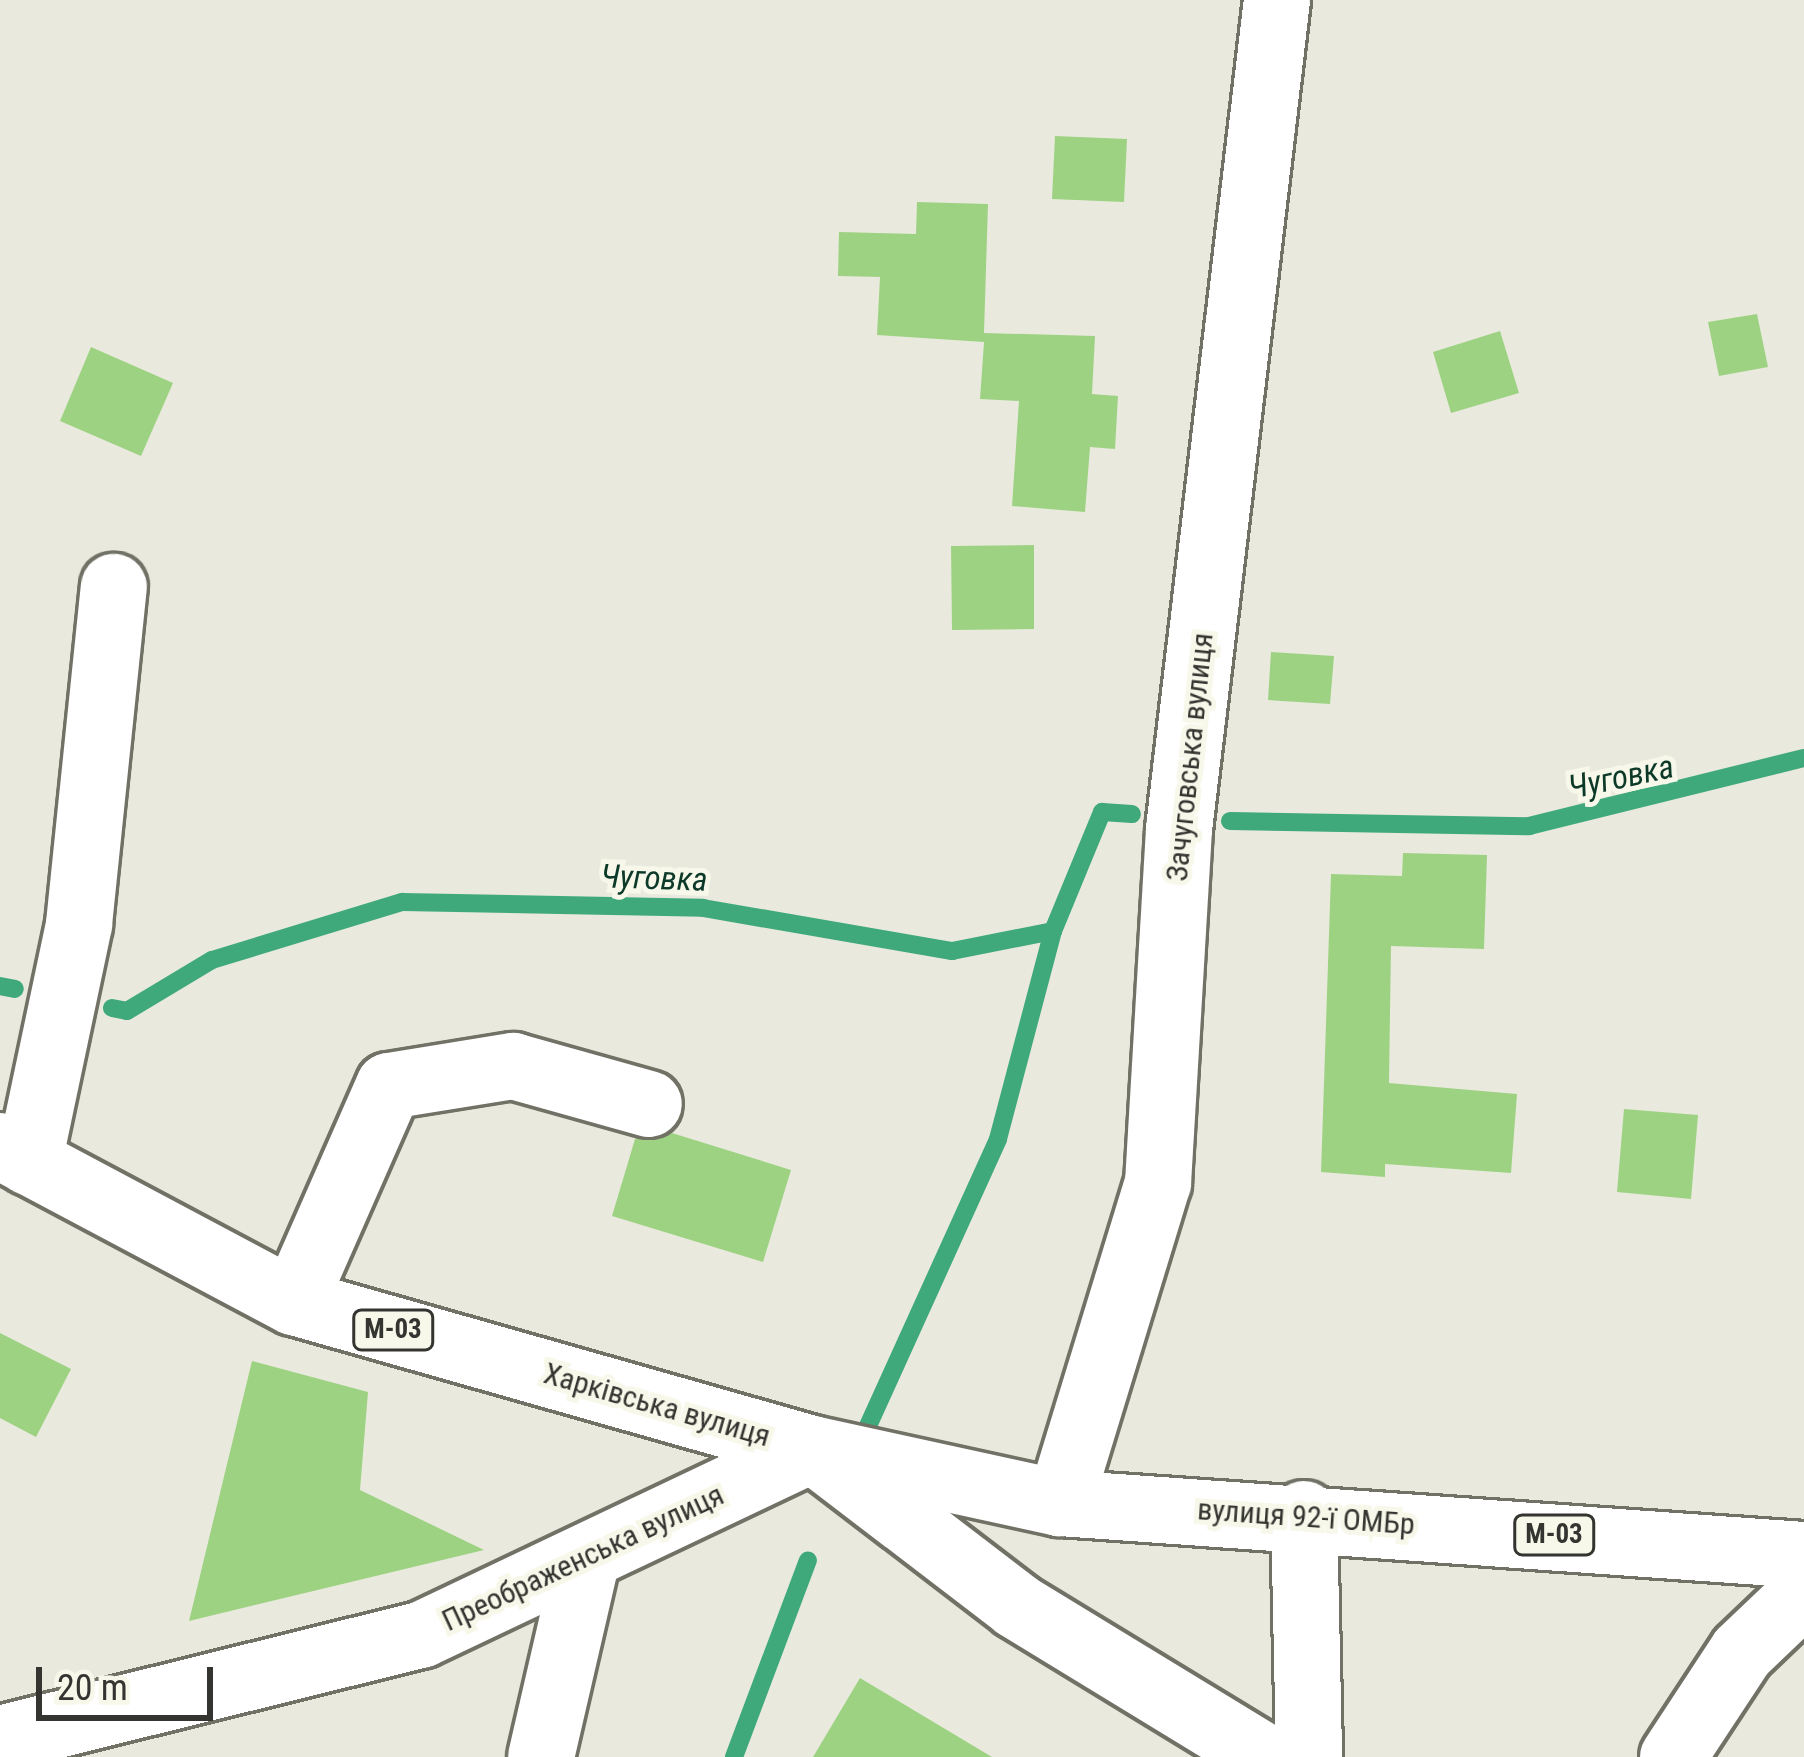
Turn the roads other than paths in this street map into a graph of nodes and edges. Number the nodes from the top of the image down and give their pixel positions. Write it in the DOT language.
graph roads {
  1 [pos="1277,0"];
  2 [pos="114,587"];
  3 [pos="649,1104"];
  4 [pos="15,1154"];
  5 [pos="294,1302"];
  6 [pos="812,1449"];
  7 [pos="1060,1503"];
  8 [pos="1304,1514"];
  9 [pos="587,1556"];
  10 [pos="1804,1556"];
  11 [pos="1804,1593"];
  12 [pos="0,1739"];
  13 [pos="541,1757"];
  14 [pos="1264,1757"];
  15 [pos="1309,1757"];
  16 [pos="1673,1757"];
  1 -- 7 [label="main road, Зачуговська вулиця"];
  2 -- 4 [label="main road"];
  3 -- 5 [label="main road"];
  4 -- 5 [label="main road, Харківська вулиця / М-03"];
  5 -- 6 [label="main road, Харківська вулиця / М-03"];
  6 -- 7 [label="main road, вулиця 92-ї ОМБр / М-03"];
  6 -- 9 [label="main road, Преображенська вулиця"];
  6 -- 14 [label="main road, Харківська вулиця"];
  7 -- 8 [label="main road, вулиця 92-ї ОМБр / М-03"];
  8 -- 10 [label="main road, вулиця 92-ї ОМБр / М-03"];
  8 -- 15 [label="main road"];
  9 -- 12 [label="main road, Преображенська вулиця"];
  9 -- 13 [label="main road"];
  11 -- 16 [label="main road"];
}
